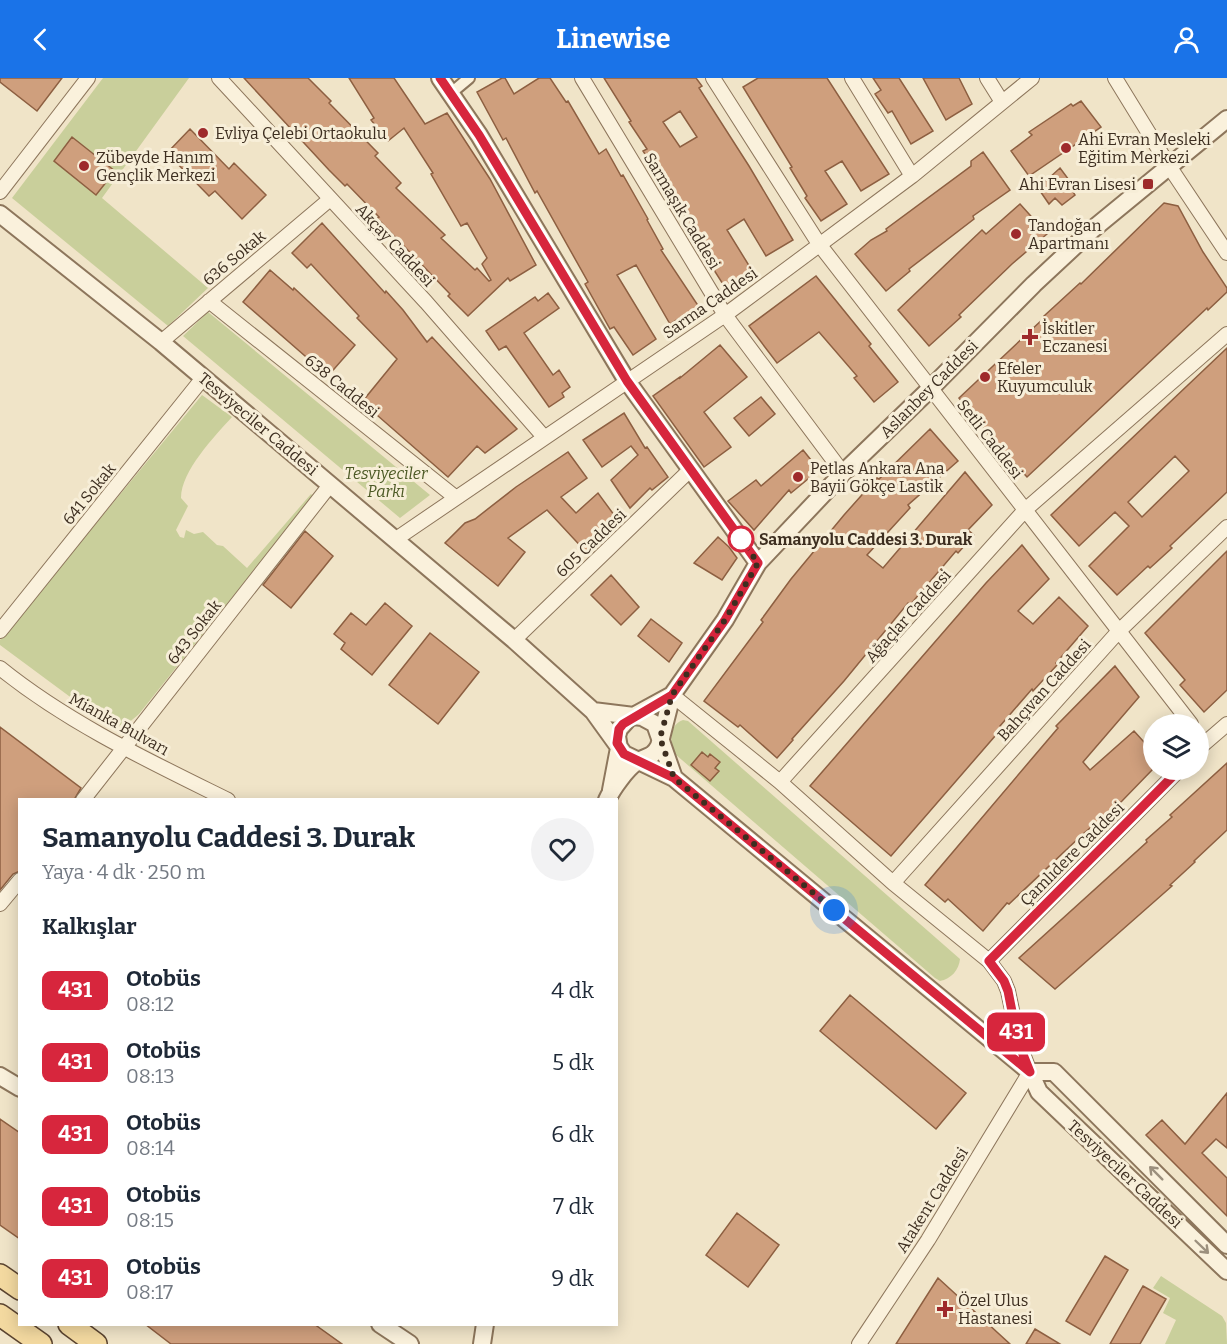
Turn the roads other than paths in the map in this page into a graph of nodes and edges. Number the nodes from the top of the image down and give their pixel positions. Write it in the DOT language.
graph roads {
  1 [pos="88,78"];
  2 [pos="219,78"];
  3 [pos="440,78"];
  4 [pos="469,78"];
  5 [pos="582,78"];
  6 [pos="712,78"];
  7 [pos="852,78"];
  8 [pos="987,78"];
  9 [pos="1032,78"];
  10 [pos="1115,78"];
  11 [pos="451,93"];
  12 [pos="1002,102"];
  13 [pos="1227,119"];
  14 [pos="1169,166"];
  15 [pos="912,176"];
  16 [pos="0,192"];
  17 [pos="330,200"];
  18 [pos="0,214"];
  19 [pos="819,244"];
  20 [pos="1227,253"];
  21 [pos="209,301"];
  22 [pos="725,315"];
  23 [pos="1227,334"];
  24 [pos="161,342"];
  25 [pos="203,378"];
  26 [pos="627,381"];
  27 [pos="930,389"];
  28 [pos="544,437"];
  29 [pos="690,470"];
  30 [pos="843,473"];
  31 [pos="330,485"];
  32 [pos="455,497"];
  33 [pos="1025,510"];
  34 [pos="1227,527"];
  35 [pos="396,539"];
  36 [pos="758,563"];
  37 [pos="0,631"];
  38 [pos="1118,632"];
  39 [pos="514,640"];
  40 [pos="0,668"];
  41 [pos="672,695"];
  42 [pos="593,711"];
  43 [pos="1183,714"];
  44 [pos="635,717"];
  45 [pos="1227,724"];
  46 [pos="1209,736"];
  47 [pos="660,738"];
  48 [pos="124,748"];
  49 [pos="619,748"];
  50 [pos="638,760"];
  51 [pos="674,778"];
  52 [pos="1169,780"];
  53 [pos="780,782"];
  54 [pos="609,795"];
  55 [pos="85,798"];
  56 [pos="224,798"];
  57 [pos="18,882"];
  58 [pos="893,883"];
  59 [pos="0,904"];
  60 [pos="989,961"];
  61 [pos="1030,1072"];
  62 [pos="0,1076"];
  63 [pos="18,1087"];
  64 [pos="1227,1245"];
  65 [pos="1227,1271"];
  66 [pos="0,1275"];
  67 [pos="18,1288"];
  68 [pos="0,1315"];
  69 [pos="72,1326"];
  70 [pos="383,1326"];
  71 [pos="485,1326"];
  72 [pos="40,1344"];
  73 [pos="96,1344"];
  74 [pos="410,1344"];
  75 [pos="482,1344"];
  76 [pos="859,1344"];
  1 -- 16 [label="street"];
  2 -- 17 [label="street, Akçay Caddesi"];
  3 -- 11 [label="street"];
  4 -- 11 [label="street"];
  5 -- 22 [label="street, Sarmaşık Caddesi"];
  6 -- 19 [label="street, Setli Caddesi"];
  7 -- 15 [label="street"];
  8 -- 12 [label="street"];
  9 -- 12 [label="street, Sarma Caddesi"];
  10 -- 14 [label="street"];
  11 -- 26 [label="street"];
  12 -- 15 [label="street, Sarma Caddesi"];
  13 -- 14 [label="street, Aslanbey Caddesi"];
  14 -- 20 [label="street"];
  14 -- 27 [label="street, Aslanbey Caddesi"];
  15 -- 19 [label="street, Sarma Caddesi"];
  17 -- 21 [label="street, 636 Sokak"];
  17 -- 28 [label="street, Akçay Caddesi"];
  18 -- 24 [label="street, Tesviyeciler Caddesi"];
  19 -- 22 [label="street, Sarma Caddesi"];
  19 -- 27 [label="street, Setli Caddesi"];
  21 -- 24 [label="street, 636 Sokak"];
  21 -- 32 [label="street, 638 Caddesi"];
  22 -- 26 [label="street, Sarma Caddesi"];
  22 -- 30 [label="street, Sarmaşık Caddesi"];
  23 -- 33 [label="street, Ağaçlar Caddesi"];
  24 -- 25 [label="street, Tesviyeciler Caddesi"];
  25 -- 31 [label="street, Tesviyeciler Caddesi"];
  25 -- 37 [label="street, 641 Sokak"];
  26 -- 28 [label="street, Sarma Caddesi"];
  26 -- 29 [label="street"];
  27 -- 30 [label="street, Aslanbey Caddesi"];
  27 -- 33 [label="street, Setli Caddesi"];
  28 -- 32 [label="street, Sarma Caddesi"];
  29 -- 36 [label="street"];
  29 -- 39 [label="street, 605 Caddesi"];
  30 -- 36 [label="street, Aslanbey Caddesi"];
  31 -- 35 [label="street, Tesviyeciler Caddesi"];
  31 -- 48 [label="street, 643 Sokak"];
  32 -- 35 [label="street, Sarma Caddesi"];
  33 -- 38 [label="street, Setli Caddesi"];
  33 -- 53 [label="street, Ağaçlar Caddesi"];
  34 -- 38 [label="street, Bahçıvan Caddesi"];
  35 -- 39 [label="street, Tesviyeciler Caddesi"];
  36 -- 41 [label="street, Aslanbey Caddesi"];
  38 -- 43 [label="street, Setli Caddesi"];
  38 -- 58 [label="street, Bahçıvan Caddesi"];
  39 -- 42 [label="street, Tesviyeciler Caddesi"];
  40 -- 48 [label="street, Mianka Bulvarı"];
  41 -- 44 [label="street"];
  41 -- 47 [label="street"];
  41 -- 53 [label="street"];
  42 -- 44 [label="street"];
  42 -- 49 [label="street, Tesviyeciler Caddesi"];
  44 -- 47 [label="street"];
  44 -- 49 [label="street"];
  45 -- 46 [label="street"];
  47 -- 50 [label="street"];
  47 -- 51 [label="street"];
  48 -- 55 [label="street, 643 Sokak"];
  48 -- 56 [label="street, Mianka Bulvarı"];
  49 -- 50 [label="street"];
  49 -- 54 [label="street"];
  50 -- 51 [label="street, Tesviyeciler Caddesi"];
  50 -- 54 [label="street"];
  51 -- 61 [label="street, Tesviyeciler Caddesi"];
  52 -- 60 [label="street, Çamlıdere Caddesi"];
  53 -- 58 [label="street"];
  57 -- 59 [label="street"];
  58 -- 60 [label="street"];
  60 -- 61 [label="street"];
  64 -- 61 [label="street, Tesviyeciler Caddesi, one-way"];
  61 -- 65 [label="street, Tesviyeciler Caddesi, one-way"];
  61 -- 76 [label="street, Atakent Caddesi"];
  62 -- 63 [label="street"];
  66 -- 67 [label="main road"];
  68 -- 72 [label="main road"];
  69 -- 73 [label="main road"];
  70 -- 74 [label="street"];
  71 -- 75 [label="street"];
}
